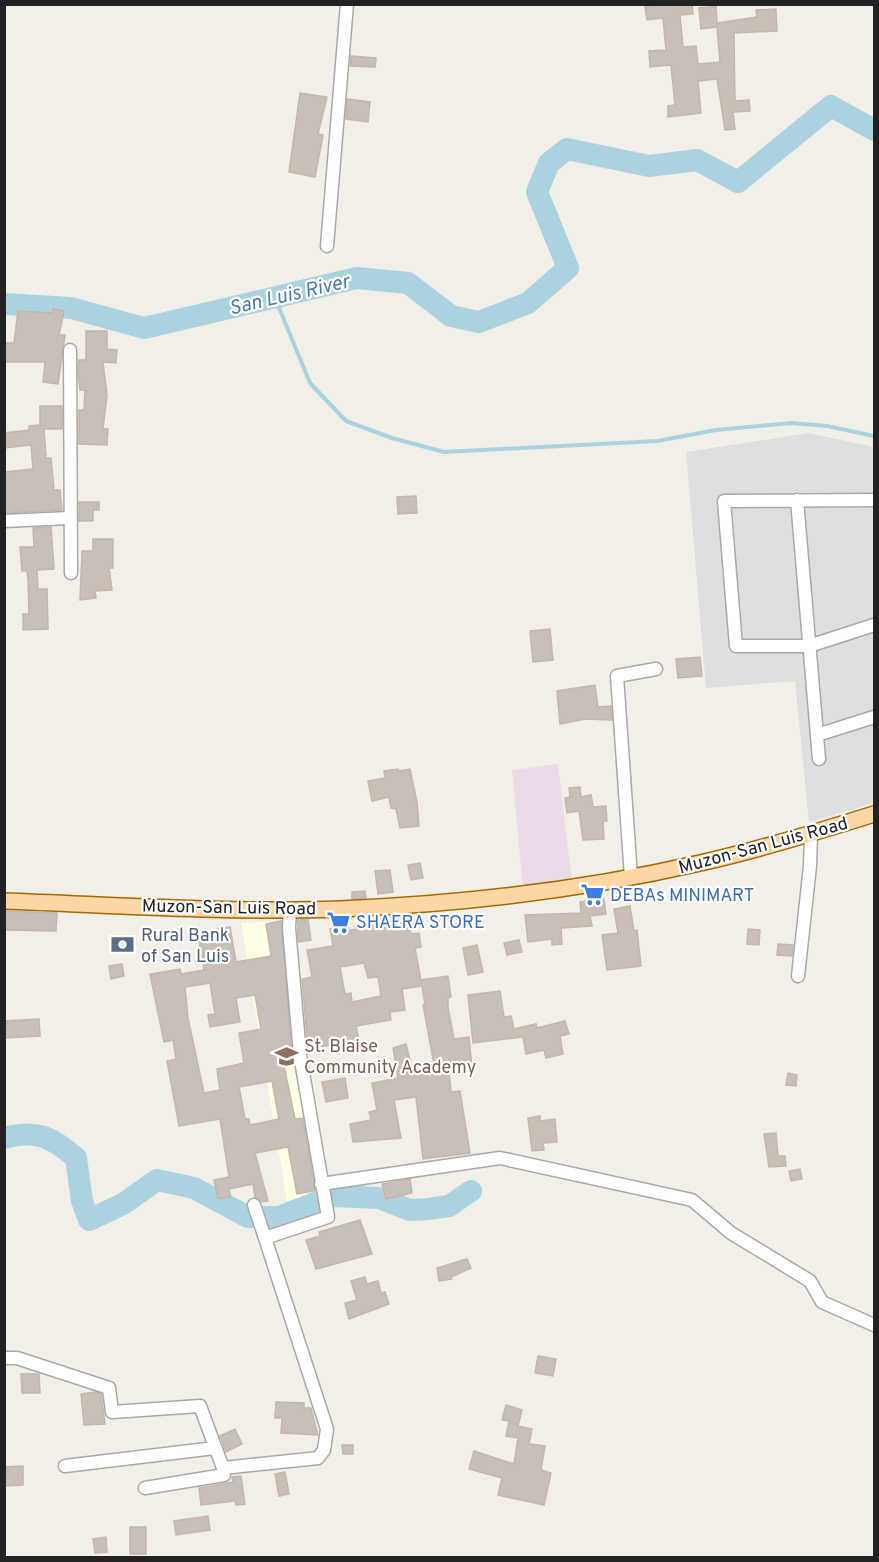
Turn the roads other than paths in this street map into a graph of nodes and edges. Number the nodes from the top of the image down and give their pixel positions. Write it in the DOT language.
graph roads {
  1 [pos="347,4"];
  2 [pos="327,246"];
  3 [pos="70,350"];
  4 [pos="797,500"];
  5 [pos="874,500"];
  6 [pos="69,518"];
  7 [pos="4,521"];
  8 [pos="71,573"];
  9 [pos="874,625"];
  10 [pos="809,646"];
  11 [pos="656,669"];
  12 [pos="874,717"];
  13 [pos="817,735"];
  14 [pos="819,759"];
  15 [pos="874,814"];
  16 [pos="811,834"];
  17 [pos="631,877"];
  18 [pos="4,901"];
  19 [pos="290,910"];
  20 [pos="798,976"];
  21 [pos="322,1189"];
  22 [pos="254,1205"];
  23 [pos="265,1238"];
  24 [pos="874,1325"];
  25 [pos="4,1358"];
  26 [pos="215,1448"];
  27 [pos="65,1466"];
  28 [pos="223,1468"];
  29 [pos="145,1488"];
  1 -- 2 [label="street"];
  3 -- 6 [label="street"];
  4 -- 5 [label="street"];
  4 -- 10 [label="street"];
  4 -- 10 [label="street"];
  6 -- 7 [label="street"];
  6 -- 8 [label="street"];
  9 -- 10 [label="street"];
  10 -- 13 [label="street"];
  11 -- 17 [label="street"];
  12 -- 13 [label="street"];
  13 -- 14 [label="street"];
  15 -- 16 [label="main road, Muzon-San Luis Road"];
  16 -- 17 [label="main road, Muzon-San Luis Road"];
  16 -- 20 [label="street"];
  17 -- 19 [label="main road, Muzon-San Luis Road"];
  18 -- 19 [label="main road, Muzon-San Luis Road"];
  19 -- 21 [label="street"];
  21 -- 23 [label="street"];
  21 -- 24 [label="street"];
  22 -- 23 [label="street"];
  23 -- 28 [label="street"];
  25 -- 26 [label="street"];
  26 -- 27 [label="street"];
  26 -- 28 [label="street"];
  28 -- 29 [label="street"];
}
